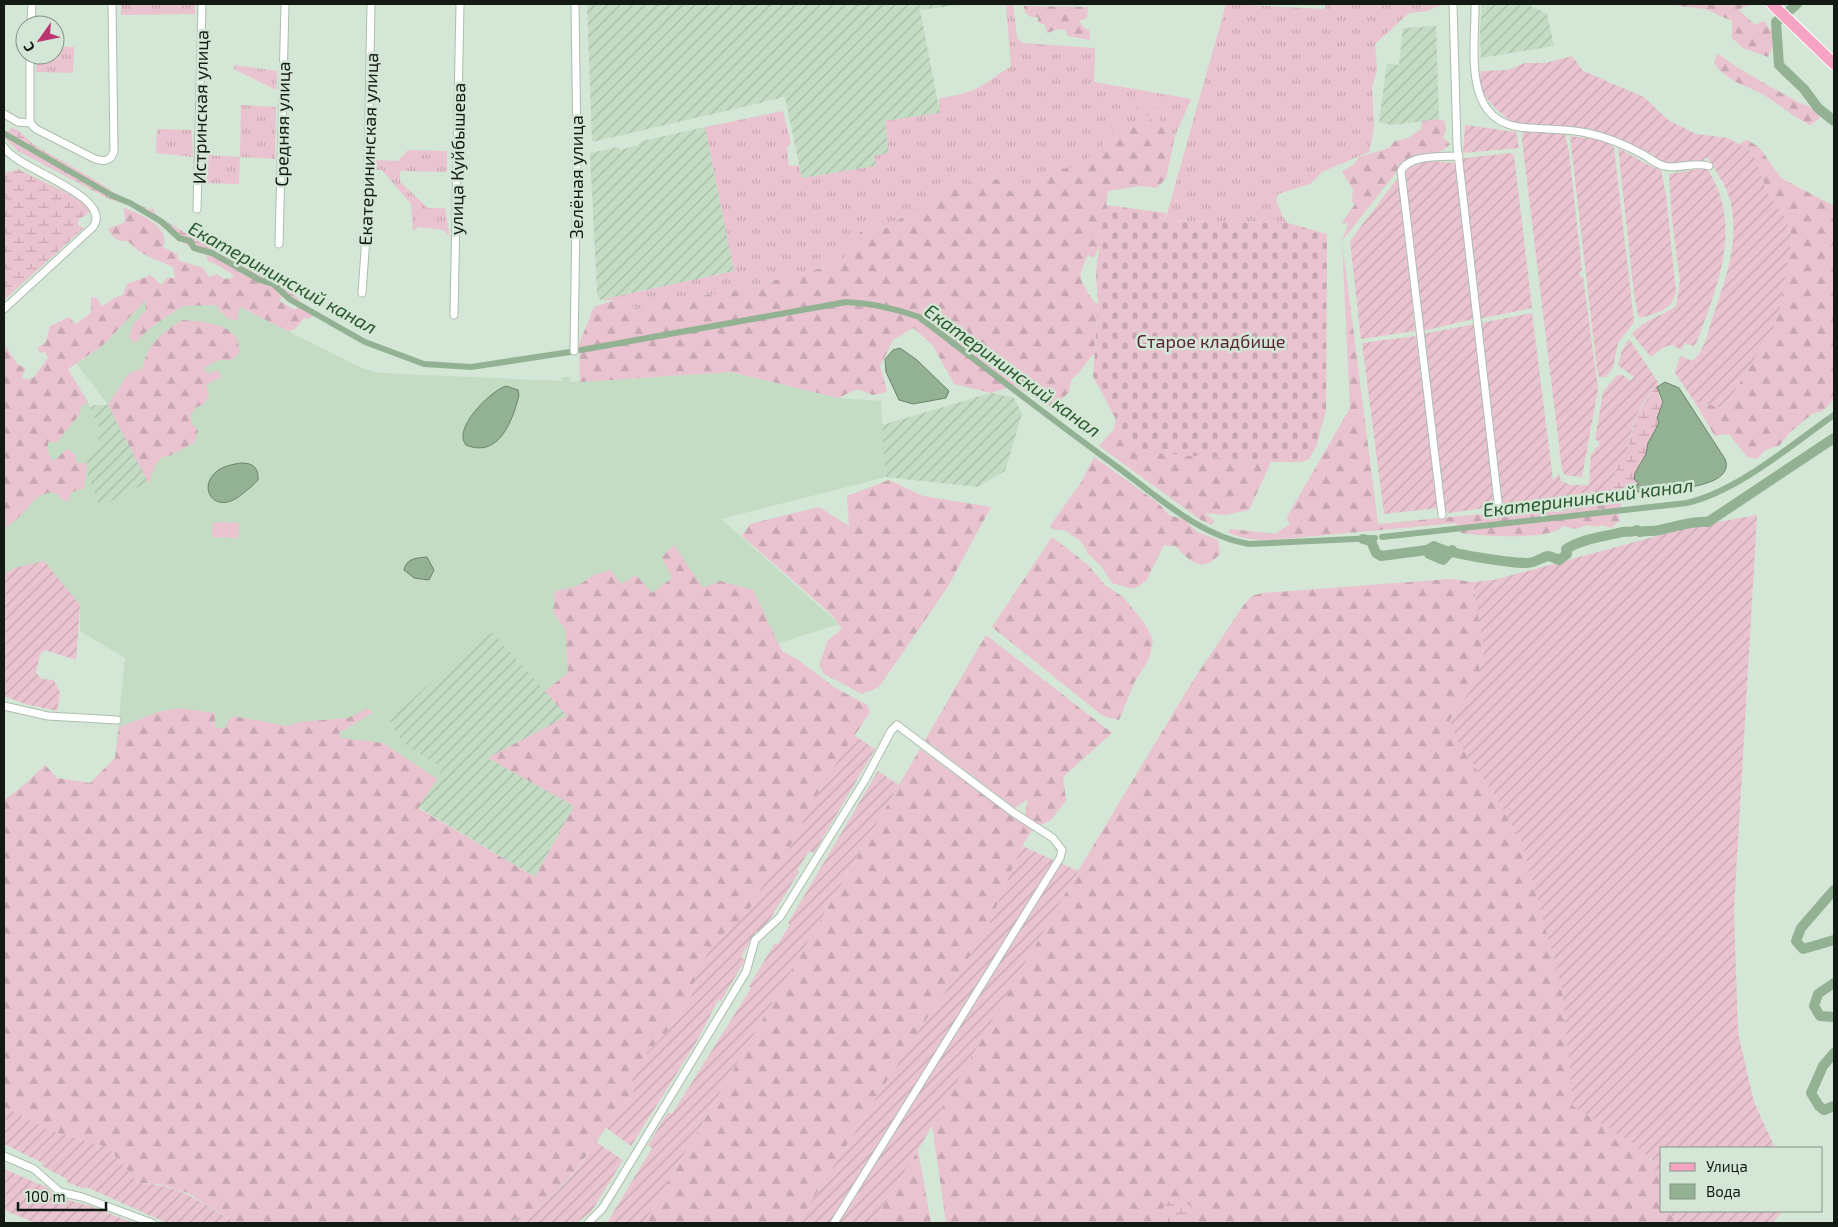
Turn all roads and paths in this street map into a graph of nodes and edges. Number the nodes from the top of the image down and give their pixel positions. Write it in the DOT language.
graph roads {
  1 [pos="112,4"];
  2 [pos="202,4"];
  3 [pos="285,4"];
  4 [pos="371,4"];
  5 [pos="460,4"];
  6 [pos="575,4"];
  7 [pos="1453,4"];
  8 [pos="1475,4"];
  9 [pos="1772,4"];
  10 [pos="1834,64"];
  11 [pos="30,65"];
  12 [pos="4,114"];
  13 [pos="30,123"];
  14 [pos="4,147"];
  15 [pos="1459,156"];
  16 [pos="1709,166"];
  17 [pos="197,210"];
  18 [pos="279,244"];
  19 [pos="362,293"];
  20 [pos="4,309"];
  21 [pos="454,315"];
  22 [pos="574,351"];
  23 [pos="1498,502"];
  24 [pos="1442,516"];
  25 [pos="4,706"];
  26 [pos="117,720"];
  27 [pos="4,1156"];
  28 [pos="152,1223"];
  29 [pos="588,1223"];
  30 [pos="834,1223"];
  1 -- 13 [label="street"];
  2 -- 17 [label="street, Истринская улица"];
  3 -- 18 [label="street, Средняя улица"];
  4 -- 19 [label="street, Екатерининская улица"];
  5 -- 21 [label="street, улица Куйбышева"];
  6 -- 22 [label="street, Зелёная улица"];
  7 -- 15 [label="street"];
  8 -- 16 [label="street"];
  9 -- 10 [label="main road"];
  11 -- 13 [label="street"];
  12 -- 13 [label="street"];
  14 -- 20 [label="street"];
  15 -- 23 [label="street"];
  15 -- 24 [label="street"];
  25 -- 26 [label="street"];
  27 -- 28 [label="street"];
  29 -- 30 [label="street"];
}
